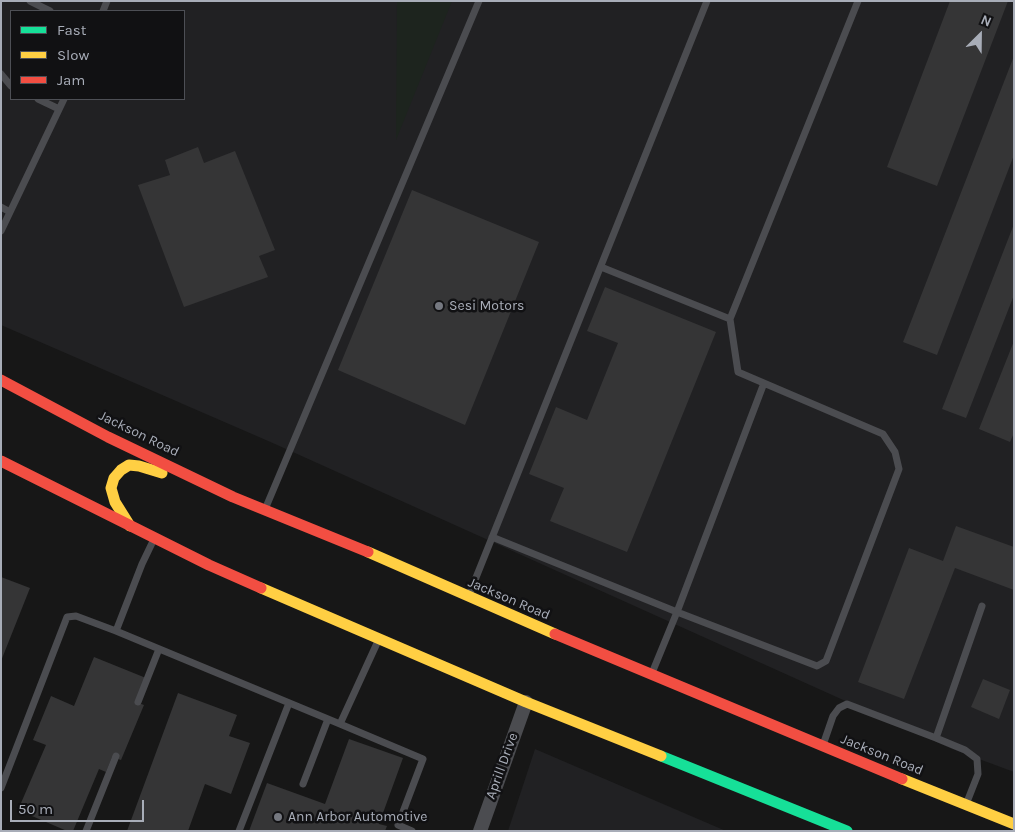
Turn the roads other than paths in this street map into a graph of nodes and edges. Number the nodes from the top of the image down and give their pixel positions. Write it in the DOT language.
graph roads {
  1 [pos="30,1"];
  2 [pos="479,1"];
  3 [pos="707,1"];
  4 [pos="858,1"];
  5 [pos="48,10"];
  6 [pos="1,74"];
  7 [pos="10,85"];
  8 [pos="40,100"];
  9 [pos="64,100"];
  10 [pos="59,109"];
  11 [pos="1,208"];
  12 [pos="10,212"];
  13 [pos="1,231"];
  14 [pos="600,267"];
  15 [pos="730,319"];
  16 [pos="1,380"];
  17 [pos="764,383"];
  18 [pos="1,461"];
  19 [pos="233,497"];
  20 [pos="265,510"];
  21 [pos="130,526"];
  22 [pos="492,537"];
  23 [pos="155,538"];
  24 [pos="468,598"];
  25 [pos="982,606"];
  26 [pos="677,612"];
  27 [pos="116,631"];
  28 [pos="379,638"];
  29 [pos="159,649"];
  30 [pos="651,675"];
  31 [pos="138,702"];
  32 [pos="526,702"];
  33 [pos="289,703"];
  34 [pos="328,719"];
  35 [pos="340,724"];
  36 [pos="936,738"];
  37 [pos="822,747"];
  38 [pos="116,756"];
  39 [pos="303,784"];
  40 [pos="1,788"];
  41 [pos="965,805"];
  42 [pos="979,811"];
  43 [pos="985,823"];
  44 [pos="1014,824"];
  45 [pos="86,831"];
  46 [pos="239,831"];
  47 [pos="412,831"];
  48 [pos="480,831"];
  49 [pos="846,831"];
  1 -- 5 [label="lane"];
  2 -- 20 [label="lane"];
  3 -- 14 [label="lane"];
  4 -- 15 [label="lane"];
  6 -- 7 [label="lane"];
  8 -- 10 [label="lane"];
  9 -- 10 [label="lane"];
  10 -- 12 [label="lane"];
  11 -- 12 [label="lane"];
  12 -- 13 [label="lane"];
  14 -- 15 [label="lane"];
  14 -- 22 [label="lane"];
  15 -- 17 [label="lane"];
  16 -- 19 [label="main road, Jackson Road"];
  17 -- 26 [label="lane"];
  17 -- 26 [label="lane"];
  18 -- 21 [label="main road"];
  19 -- 20 [label="main road, Jackson Road"];
  19 -- 21 [label="main road"];
  20 -- 24 [label="main road, Jackson Road"];
  21 -- 23 [label="main road"];
  22 -- 24 [label="lane"];
  22 -- 26 [label="lane"];
  23 -- 27 [label="lane"];
  23 -- 28 [label="main road"];
  24 -- 30 [label="main road, Jackson Road"];
  25 -- 36 [label="lane"];
  26 -- 30 [label="lane"];
  27 -- 29 [label="lane"];
  27 -- 40 [label="lane"];
  28 -- 32 [label="main road"];
  28 -- 35 [label="lane"];
  29 -- 31 [label="lane"];
  29 -- 33 [label="lane"];
  30 -- 37 [label="main road, Jackson Road"];
  32 -- 48 [label="street, Aprill Drive"];
  32 -- 49 [label="main road"];
  33 -- 34 [label="lane"];
  33 -- 46 [label="lane"];
  34 -- 35 [label="lane"];
  34 -- 39 [label="lane"];
  35 -- 47 [label="lane"];
  36 -- 37 [label="lane"];
  36 -- 41 [label="lane"];
  37 -- 41 [label="main road, Jackson Road"];
  38 -- 45 [label="lane"];
  41 -- 42 [label="main road, Jackson Road"];
  42 -- 43 [label="main road"];
  42 -- 44 [label="main road, Jackson Road"];
}
